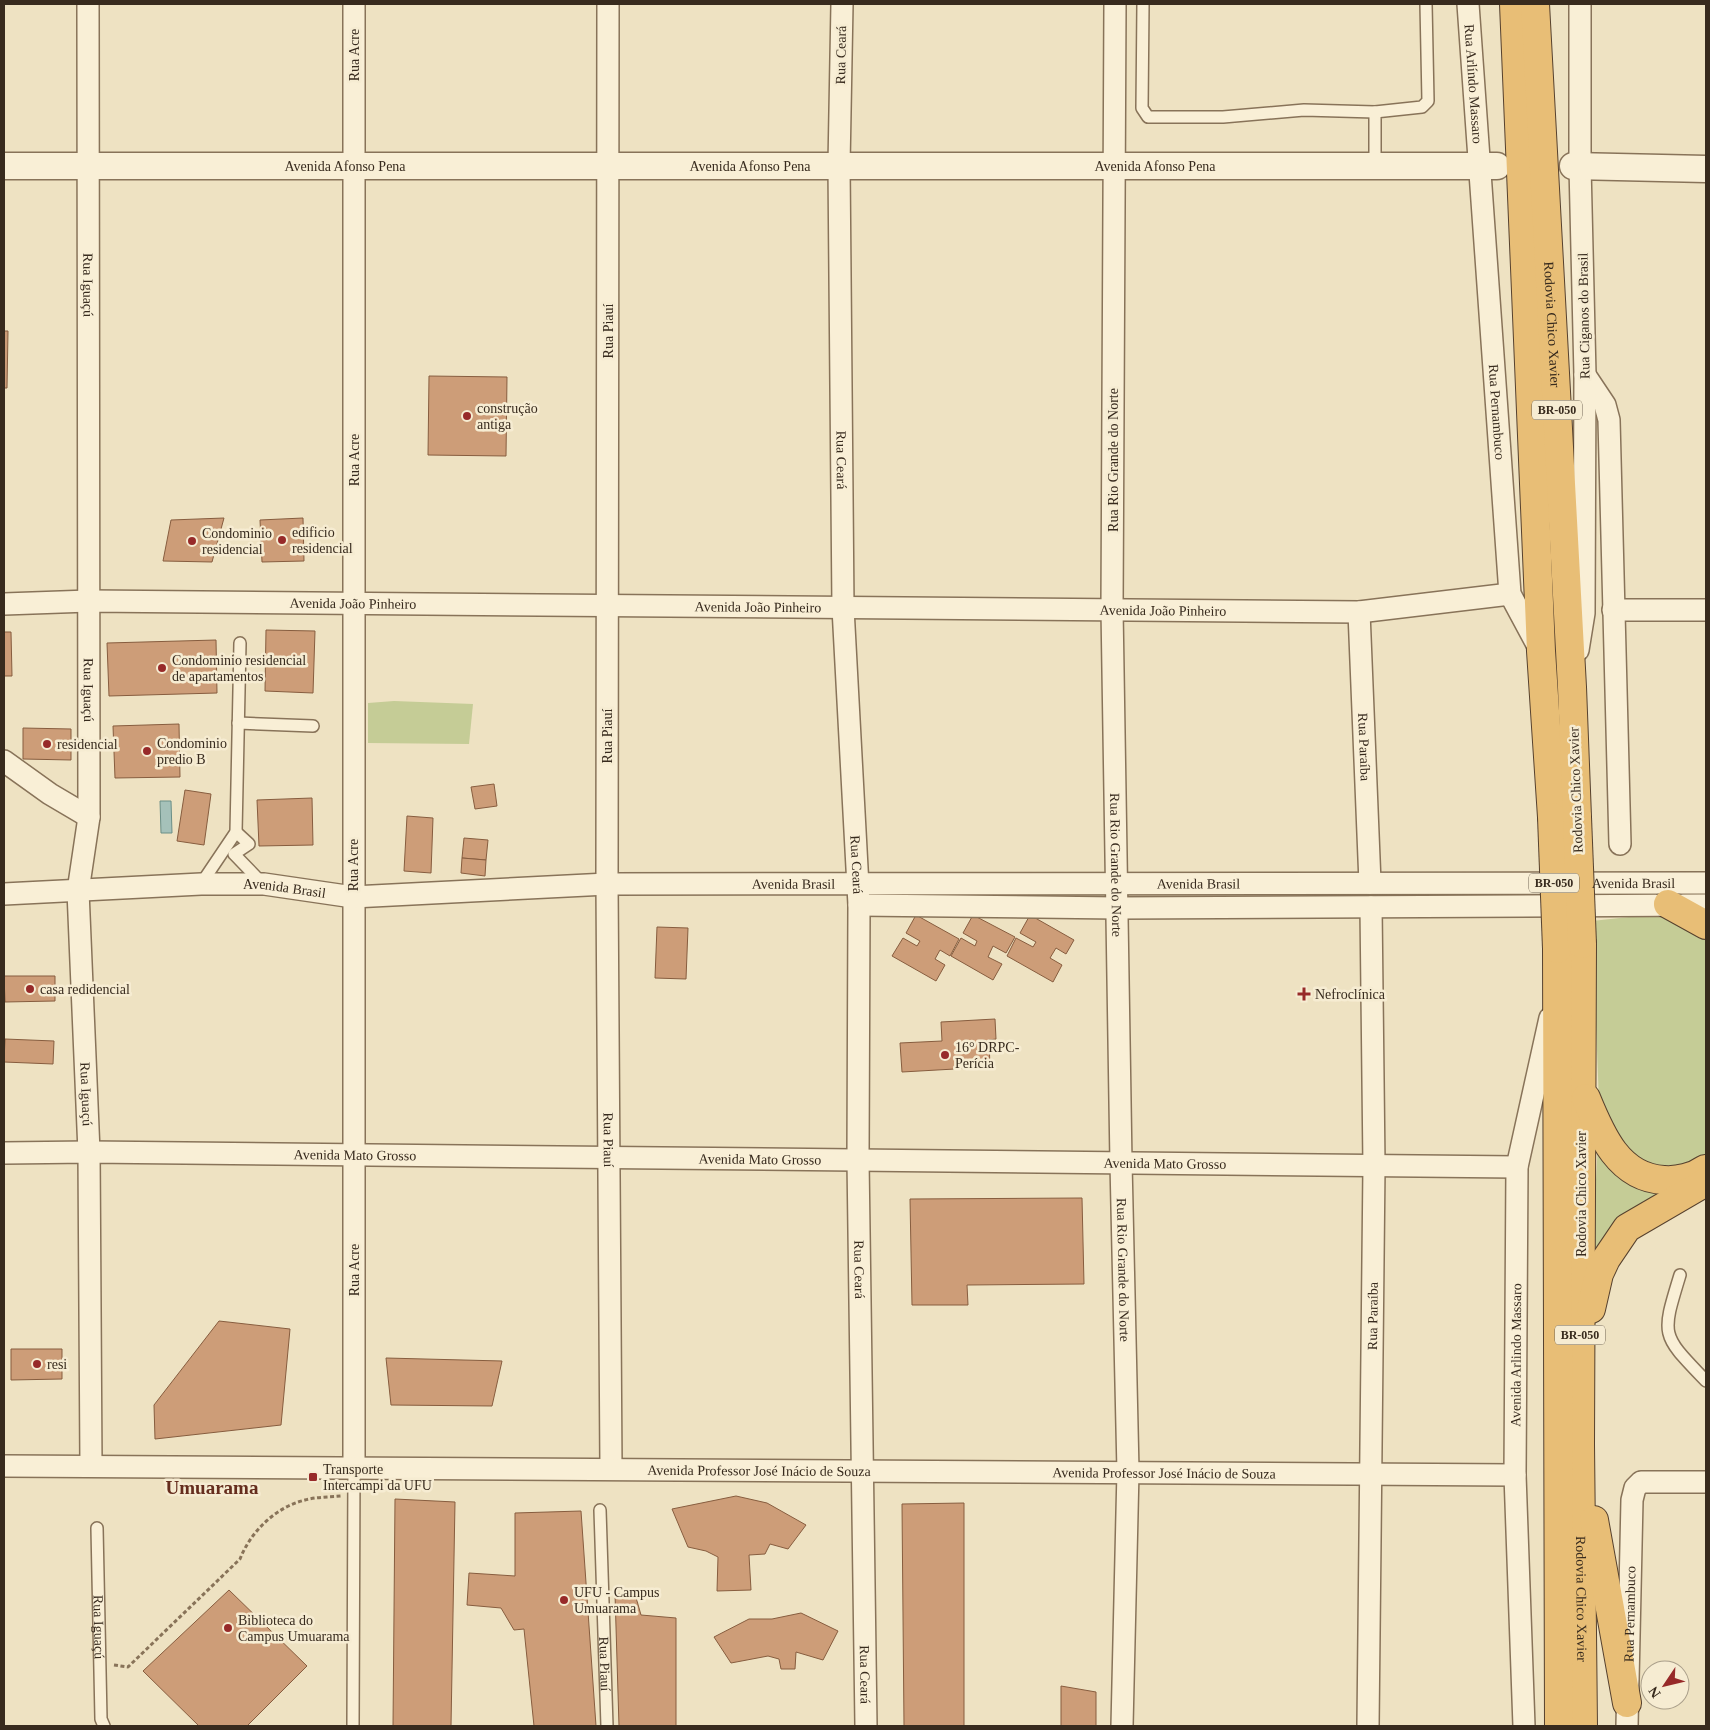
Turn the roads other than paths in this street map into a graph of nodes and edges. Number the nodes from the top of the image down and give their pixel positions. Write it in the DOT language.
graph roads {
  1 [pos="88,4"];
  2 [pos="354,4"];
  3 [pos="608,4"];
  4 [pos="842,4"];
  5 [pos="1115,4"];
  6 [pos="1143,4"];
  7 [pos="1426,4"];
  8 [pos="1468,4"];
  9 [pos="1514,4"];
  10 [pos="1535,4"];
  11 [pos="1580,4"];
  12 [pos="1375,112"];
  13 [pos="1376,164"];
  14 [pos="1114,165"];
  15 [pos="1488,165"];
  16 [pos="4,166"];
  17 [pos="88,166"];
  18 [pos="354,166"];
  19 [pos="608,166"];
  20 [pos="839,166"];
  21 [pos="1577,166"];
  22 [pos="1706,169"];
  23 [pos="1586,375"];
  24 [pos="1510,594"];
  25 [pos="89,601"];
  26 [pos="4,604"];
  27 [pos="354,604"];
  28 [pos="608,606"];
  29 [pos="843,608"];
  30 [pos="1112,610"];
  31 [pos="1613,610"];
  32 [pos="1706,610"];
  33 [pos="1359,612"];
  34 [pos="240,643"];
  35 [pos="1541,651"];
  36 [pos="1572,687"];
  37 [pos="238,723"];
  38 [pos="312,726"];
  39 [pos="4,761"];
  40 [pos="89,817"];
  41 [pos="1564,817"];
  42 [pos="236,832"];
  43 [pos="1620,844"];
  44 [pos="1117,883"];
  45 [pos="1370,883"];
  46 [pos="1706,883"];
  47 [pos="200,884"];
  48 [pos="264,884"];
  49 [pos="607,884"];
  50 [pos="856,884"];
  51 [pos="78,891"];
  52 [pos="4,894"];
  53 [pos="353,897"];
  54 [pos="1668,904"];
  55 [pos="859,905"];
  56 [pos="1706,905"];
  57 [pos="1371,907"];
  58 [pos="1118,908"];
  59 [pos="1706,925"];
  60 [pos="1570,946"];
  61 [pos="1557,986"];
  62 [pos="1582,1090"];
  63 [pos="89,1152"];
  64 [pos="4,1153"];
  65 [pos="354,1154"];
  66 [pos="609,1157"];
  67 [pos="858,1160"];
  68 [pos="1121,1163"];
  69 [pos="1374,1166"];
  70 [pos="1517,1167"];
  71 [pos="1706,1168"];
  72 [pos="1706,1182"];
  73 [pos="1680,1275"];
  74 [pos="1580,1357"];
  75 [pos="1706,1381"];
  76 [pos="1580,1444"];
  77 [pos="4,1466"];
  78 [pos="91,1466"];
  79 [pos="354,1468"];
  80 [pos="611,1468"];
  81 [pos="861,1471"];
  82 [pos="1128,1471"];
  83 [pos="1371,1474"];
  84 [pos="1515,1475"];
  85 [pos="1706,1482"];
  86 [pos="600,1510"];
  87 [pos="97,1528"];
  88 [pos="1627,1715"];
  89 [pos="104,1726"];
  90 [pos="354,1726"];
  91 [pos="607,1726"];
  92 [pos="866,1726"];
  93 [pos="1122,1726"];
  94 [pos="1368,1726"];
  95 [pos="1524,1726"];
  96 [pos="1559,1726"];
  97 [pos="1583,1726"];
  1 -- 17 [label="street, Rua Iguaçú"];
  2 -- 18 [label="street, Rua Acre"];
  3 -- 19 [label="street, Rua Piauí"];
  4 -- 20 [label="street, Rua Ceará"];
  5 -- 14 [label="street, Rua Rio Grande do Norte"];
  6 -- 12 [label="lane"];
  7 -- 12 [label="lane"];
  8 -- 15 [label="street, Rua Arlíndo Massaro"];
  9 -- 35 [label="highway, Rodovia Chico Xavier / BR-050"];
  10 -- 36 [label="highway, Rodovia Chico Xavier / BR-050"];
  11 -- 21 [label="street, Rua Ciganos do Brasil"];
  12 -- 13 [label="lane"];
  13 -- 14 [label="street, Avenida Afonso Pena"];
  13 -- 15 [label="street, Avenida Afonso Pena"];
  14 -- 20 [label="street, Avenida Afonso Pena"];
  14 -- 30 [label="street, Rua Rio Grande do Norte"];
  15 -- 24 [label="street, Rua Pernambuco"];
  16 -- 17 [label="street, Avenida Afonso Pena"];
  17 -- 18 [label="street, Avenida Afonso Pena"];
  17 -- 25 [label="street, Rua Iguaçú"];
  18 -- 19 [label="street, Avenida Afonso Pena"];
  18 -- 27 [label="street, Rua Acre"];
  19 -- 20 [label="street, Avenida Afonso Pena"];
  19 -- 28 [label="street, Rua Piauí"];
  20 -- 29 [label="street, Rua Ceará"];
  21 -- 22 [label="street"];
  21 -- 23 [label="street, Rua Ciganos do Brasil"];
  23 -- 31 [label="street"];
  23 -- 36 [label="street, Rua Ciganos do Brasil"];
  24 -- 33 [label="street, Avenida João Pinheiro"];
  24 -- 35 [label="street, Rua Pernambuco"];
  25 -- 26 [label="street, Avenida João Pinheiro"];
  25 -- 27 [label="street, Avenida João Pinheiro"];
  25 -- 40 [label="street, Rua Iguaçú"];
  27 -- 28 [label="street, Avenida João Pinheiro"];
  27 -- 53 [label="street, Rua Acre"];
  28 -- 29 [label="street, Avenida João Pinheiro"];
  28 -- 49 [label="street, Rua Piauí"];
  29 -- 30 [label="street, Avenida João Pinheiro"];
  29 -- 50 [label="street, Rua Ceará"];
  30 -- 33 [label="street, Avenida João Pinheiro"];
  30 -- 44 [label="street, Rua Rio Grande do Norte"];
  31 -- 32 [label="street"];
  31 -- 43 [label="street"];
  33 -- 45 [label="street, Rua Paraíba"];
  34 -- 37 [label="lane"];
  35 -- 41 [label="highway, Rodovia Chico Xavier / BR-050"];
  36 -- 41 [label="highway, Rodovia Chico Xavier / BR-050"];
  37 -- 38 [label="lane"];
  37 -- 42 [label="lane"];
  39 -- 40 [label="street"];
  40 -- 51 [label="street, Rua Iguaçú"];
  41 -- 60 [label="highway, Rodovia Chico Xavier / BR-050, bridge"];
  42 -- 47 [label="lane"];
  42 -- 48 [label="lane"];
  44 -- 45 [label="street, Avenida Brasil"];
  44 -- 50 [label="street, Avenida Brasil"];
  44 -- 58 [label="street, Rua Rio Grande do Norte"];
  45 -- 46 [label="street, Avenida Brasil"];
  47 -- 48 [label="street, Avenida Brasil"];
  47 -- 51 [label="street, Avenida Brasil"];
  48 -- 53 [label="street, Avenida Brasil"];
  49 -- 50 [label="street, Avenida Brasil"];
  49 -- 53 [label="street, Avenida Brasil"];
  49 -- 66 [label="street, Rua Piauí"];
  50 -- 55 [label="street, Rua Ceará"];
  51 -- 52 [label="street, Avenida Brasil"];
  51 -- 63 [label="street, Rua Iguaçú"];
  53 -- 65 [label="street, Rua Acre"];
  54 -- 56 [label="street, Avenida Brasil"];
  54 -- 57 [label="street, Avenida Brasil"];
  54 -- 59 [label="highway"];
  55 -- 58 [label="street, Avenida Brasil"];
  55 -- 67 [label="street, Rua Ceará"];
  57 -- 58 [label="street, Avenida Brasil"];
  57 -- 69 [label="street, Rua Paraíba"];
  58 -- 68 [label="street, Rua Rio Grande do Norte"];
  60 -- 61 [label="highway, Rodovia Chico Xavier / BR-050"];
  60 -- 62 [label="highway, Rodovia Chico Xavier / BR-050"];
  61 -- 70 [label="street, Avenida Arlindo Massaro"];
  61 -- 96 [label="highway, Rodovia Chico Xavier / BR-050"];
  62 -- 71 [label="highway"];
  62 -- 74 [label="highway, Rodovia Chico Xavier / BR-050"];
  63 -- 64 [label="street, Avenida Mato Grosso"];
  63 -- 65 [label="street, Avenida Mato Grosso"];
  63 -- 78 [label="street, Rua Iguaçú"];
  65 -- 66 [label="street, Avenida Mato Grosso"];
  65 -- 79 [label="street, Rua Acre"];
  66 -- 67 [label="street, Avenida Mato Grosso"];
  66 -- 80 [label="street, Rua Piauí"];
  67 -- 68 [label="street, Avenida Mato Grosso"];
  67 -- 81 [label="street, Rua Ceará"];
  68 -- 69 [label="street, Avenida Mato Grosso"];
  68 -- 82 [label="street, Rua Rio Grande do Norte"];
  69 -- 70 [label="street, Avenida Mato Grosso"];
  69 -- 83 [label="street, Rua Paraíba"];
  70 -- 84 [label="street, Avenida Arlindo Massaro"];
  72 -- 74 [label="highway"];
  73 -- 75 [label="lane"];
  74 -- 76 [label="highway, Rodovia Chico Xavier / BR-050"];
  76 -- 88 [label="highway"];
  76 -- 97 [label="highway, Rodovia Chico Xavier / BR-050"];
  77 -- 78 [label="street, Avenida Professor José Inácio de Souza"];
  78 -- 79 [label="street, Avenida Professor José Inácio de Souza"];
  79 -- 80 [label="street, Avenida Professor José Inácio de Souza"];
  79 -- 90 [label="lane, Rua Acre"];
  80 -- 81 [label="street, Avenida Professor José Inácio de Souza"];
  81 -- 82 [label="street, Avenida Professor José Inácio de Souza"];
  81 -- 92 [label="street, Rua Ceará"];
  82 -- 83 [label="street, Avenida Professor José Inácio de Souza"];
  82 -- 93 [label="street, Rua Rio Grande do Norte"];
  83 -- 84 [label="street, Avenida Professor José Inácio de Souza"];
  83 -- 94 [label="street, Rua Paraíba"];
  84 -- 95 [label="street, Avenida Arlindo Massaro"];
  85 -- 88 [label="street, Rua Pernambuco"];
  86 -- 91 [label="lane, Rua Piauí"];
  87 -- 89 [label="lane, Rua Iguaçú"];
}
